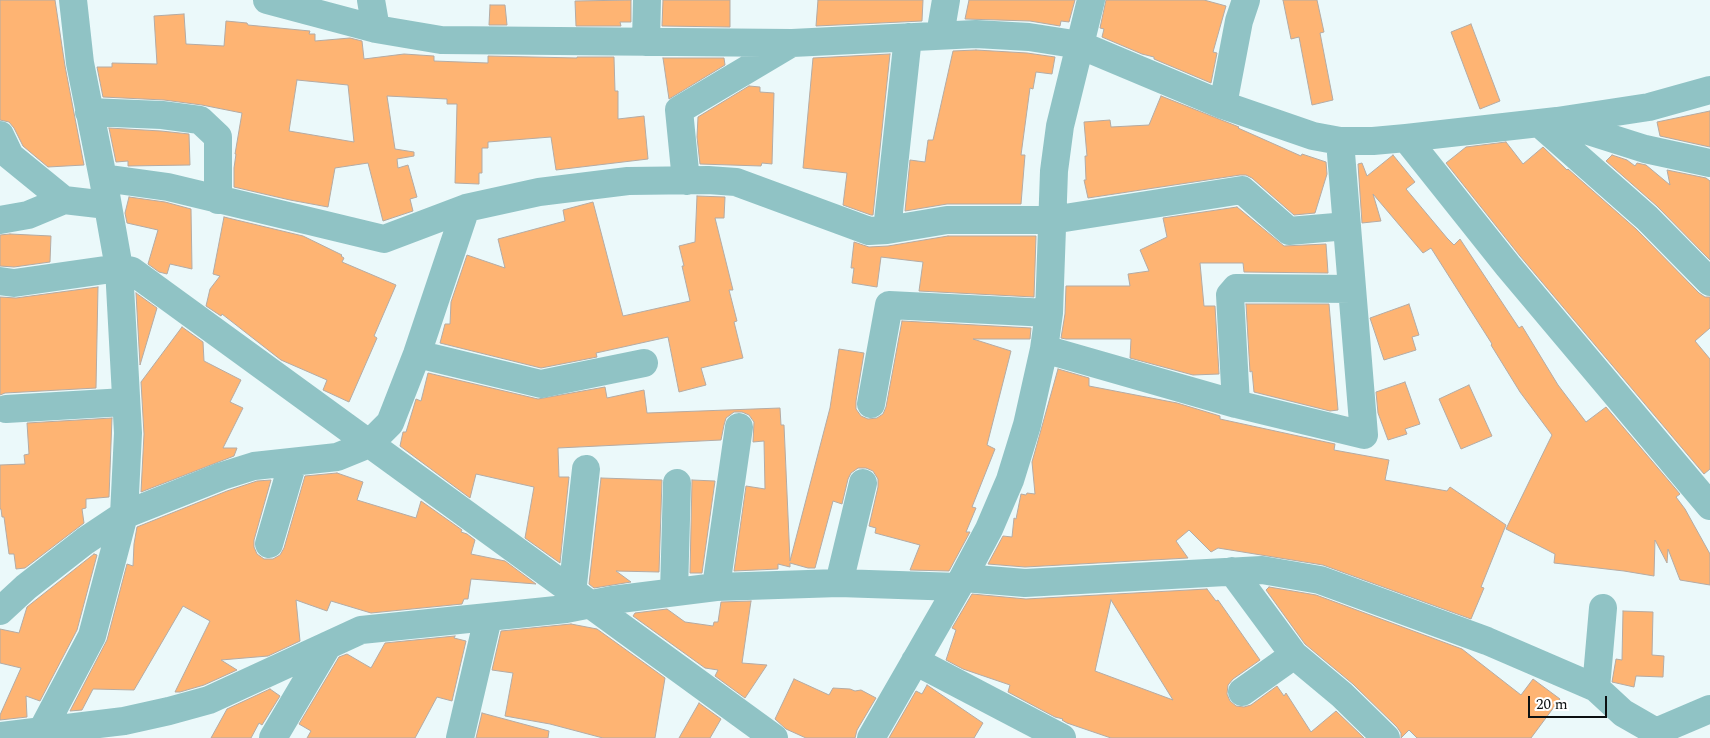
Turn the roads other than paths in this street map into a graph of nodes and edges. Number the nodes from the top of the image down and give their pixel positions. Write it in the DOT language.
graph roads {
  1 [pos="72,0"];
  2 [pos="267,0"];
  3 [pos="371,0"];
  4 [pos="647,0"];
  5 [pos="946,0"];
  6 [pos="1091,0"];
  7 [pos="1246,0"];
  8 [pos="376,29"];
  9 [pos="940,35"];
  10 [pos="908,37"];
  11 [pos="646,42"];
  12 [pos="792,43"];
  13 [pos="1080,45"];
  14 [pos="1710,90"];
  15 [pos="1223,105"];
  16 [pos="89,112"];
  17 [pos="1548,122"];
  18 [pos="0,135"];
  19 [pos="1406,138"];
  20 [pos="1340,141"];
  21 [pos="1710,163"];
  22 [pos="103,178"];
  23 [pos="686,181"];
  24 [pos="64,200"];
  25 [pos="218,200"];
  26 [pos="107,205"];
  27 [pos="466,208"];
  28 [pos="0,220"];
  29 [pos="1052,220"];
  30 [pos="1347,226"];
  31 [pos="887,230"];
  32 [pos="119,268"];
  33 [pos="0,282"];
  34 [pos="1710,282"];
  35 [pos="1352,289"];
  36 [pos="1049,313"];
  37 [pos="1044,349"];
  38 [pos="417,354"];
  39 [pos="644,363"];
  40 [pos="125,402"];
  41 [pos="871,404"];
  42 [pos="1236,404"];
  43 [pos="6,409"];
  44 [pos="739,427"];
  45 [pos="370,444"];
  46 [pos="293,462"];
  47 [pos="586,469"];
  48 [pos="677,483"];
  49 [pos="863,483"];
  50 [pos="1707,497"];
  51 [pos="124,515"];
  52 [pos="268,544"];
  53 [pos="1232,571"];
  54 [pos="839,583"];
  55 [pos="961,583"];
  56 [pos="716,587"];
  57 [pos="674,592"];
  58 [pos="580,598"];
  59 [pos="1603,608"];
  60 [pos="0,611"];
  61 [pos="488,618"];
  62 [pos="328,645"];
  63 [pos="1294,655"];
  64 [pos="915,661"];
  65 [pos="1596,688"];
  66 [pos="1242,692"];
  67 [pos="1710,709"];
  68 [pos="40,734"];
  69 [pos="1660,735"];
  70 [pos="0,736"];
  71 [pos="273,738"];
  72 [pos="460,738"];
  73 [pos="774,738"];
  74 [pos="870,738"];
  75 [pos="1062,738"];
  76 [pos="1386,738"];
  1 -- 16 [label="street"];
  2 -- 8 [label="street"];
  3 -- 8 [label="street"];
  4 -- 11 [label="street"];
  5 -- 9 [label="street"];
  6 -- 13 [label="street"];
  7 -- 15 [label="street"];
  8 -- 11 [label="street"];
  9 -- 10 [label="street"];
  9 -- 13 [label="street"];
  10 -- 12 [label="street"];
  10 -- 31 [label="street"];
  11 -- 12 [label="street"];
  12 -- 23 [label="street"];
  13 -- 15 [label="street"];
  13 -- 29 [label="street"];
  14 -- 17 [label="street"];
  15 -- 20 [label="street"];
  16 -- 22 [label="street"];
  16 -- 25 [label="street"];
  17 -- 19 [label="street"];
  17 -- 21 [label="street"];
  17 -- 34 [label="street"];
  18 -- 24 [label="street"];
  19 -- 20 [label="street"];
  19 -- 50 [label="street"];
  20 -- 30 [label="street"];
  22 -- 25 [label="street"];
  22 -- 26 [label="street"];
  23 -- 27 [label="street"];
  23 -- 31 [label="street"];
  24 -- 26 [label="street"];
  24 -- 28 [label="street"];
  25 -- 27 [label="street"];
  26 -- 32 [label="street"];
  27 -- 38 [label="street"];
  29 -- 30 [label="street"];
  29 -- 31 [label="street"];
  29 -- 36 [label="street"];
  30 -- 35 [label="street"];
  32 -- 33 [label="street"];
  32 -- 40 [label="street"];
  32 -- 45 [label="street"];
  35 -- 42 [label="street"];
  35 -- 42 [label="street"];
  36 -- 37 [label="street"];
  36 -- 41 [label="street"];
  37 -- 42 [label="street"];
  37 -- 55 [label="street"];
  38 -- 39 [label="street"];
  38 -- 45 [label="street"];
  40 -- 43 [label="street"];
  40 -- 51 [label="street"];
  44 -- 56 [label="street"];
  45 -- 46 [label="street"];
  45 -- 58 [label="street"];
  46 -- 51 [label="street"];
  46 -- 52 [label="street"];
  47 -- 58 [label="street"];
  48 -- 57 [label="street"];
  49 -- 54 [label="street"];
  51 -- 60 [label="street"];
  51 -- 68 [label="street"];
  53 -- 55 [label="street"];
  53 -- 63 [label="street"];
  53 -- 65 [label="street"];
  54 -- 55 [label="street"];
  54 -- 56 [label="street"];
  55 -- 64 [label="street"];
  56 -- 57 [label="street"];
  57 -- 58 [label="street"];
  58 -- 61 [label="street"];
  58 -- 73 [label="street"];
  59 -- 65 [label="street"];
  61 -- 62 [label="street"];
  61 -- 72 [label="street"];
  62 -- 68 [label="street"];
  62 -- 71 [label="street"];
  63 -- 66 [label="street"];
  63 -- 76 [label="street"];
  64 -- 74 [label="street"];
  64 -- 75 [label="street"];
  65 -- 69 [label="street"];
  67 -- 69 [label="street"];
  68 -- 70 [label="street"];
}
